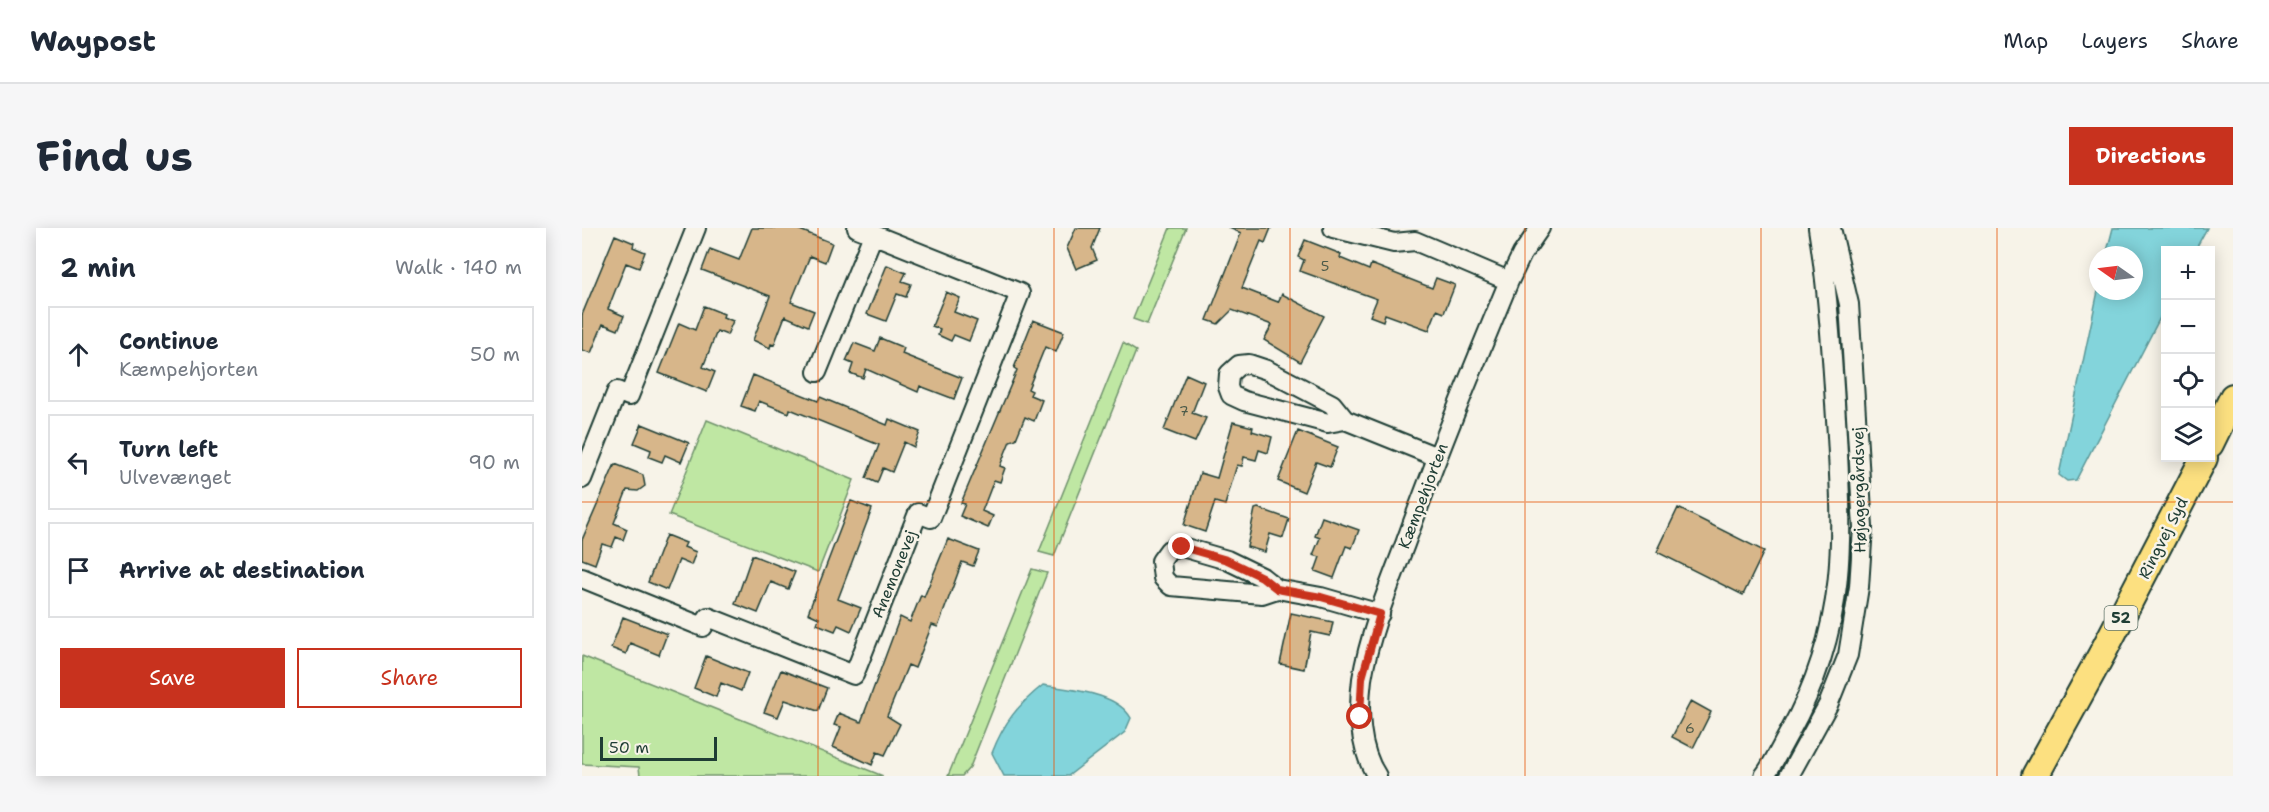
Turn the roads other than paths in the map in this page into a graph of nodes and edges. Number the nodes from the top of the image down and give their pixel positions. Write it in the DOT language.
graph roads {
  1 [pos="696,228"];
  2 [pos="1333,228"];
  3 [pos="1540,228"];
  4 [pos="1818,228"];
  5 [pos="1832,228"];
  6 [pos="865,231"];
  7 [pos="1410,235"];
  8 [pos="1509,281"];
  9 [pos="817,372"];
  10 [pos="2233,397"];
  11 [pos="1345,420"];
  12 [pos="2215,435"];
  13 [pos="1437,457"];
  14 [pos="2202,462"];
  15 [pos="582,479"];
  16 [pos="582,578"];
  17 [pos="1277,589"];
  18 [pos="1380,614"];
  19 [pos="1373,775"];
  20 [pos="1764,776"];
  21 [pos="1789,776"];
  22 [pos="2035,776"];
  1 -- 15 [label="street"];
  2 -- 7 [label="street"];
  3 -- 8 [label="street, Kæmpehjorten"];
  4 -- 20 [label="street, Højagergårdsvej"];
  5 -- 21 [label="street, Højagergårdsvej"];
  6 -- 9 [label="street, Anemonevej"];
  6 -- 16 [label="street, Anemonevej"];
  7 -- 8 [label="street"];
  8 -- 13 [label="street, Kæmpehjorten"];
  10 -- 12 [label="highway"];
  11 -- 11 [label="street"];
  11 -- 13 [label="street"];
  13 -- 18 [label="street, Kæmpehjorten"];
  14 -- 22 [label="highway, Ringvej Syd / 52"];
  17 -- 17 [label="street"];
  17 -- 18 [label="street"];
  18 -- 19 [label="street, Kæmpehjorten"];
}
